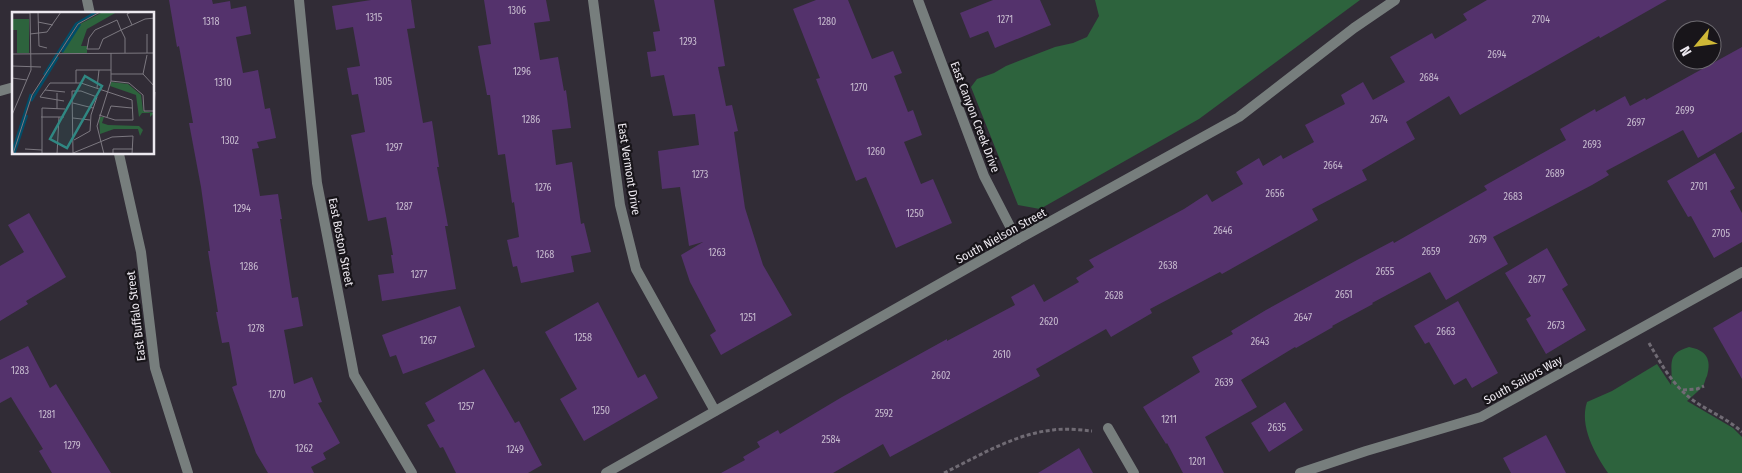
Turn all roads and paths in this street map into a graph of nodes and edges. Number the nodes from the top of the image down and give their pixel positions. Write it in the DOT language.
graph roads {
  1 [pos="299,0"];
  2 [pos="593,0"];
  3 [pos="918,0"];
  4 [pos="1395,0"];
  5 [pos="119,155"];
  6 [pos="1017,240"];
  7 [pos="1742,272"];
  8 [pos="1654,350"];
  9 [pos="1704,386"];
  10 [pos="1682,390"];
  11 [pos="715,411"];
  12 [pos="1108,428"];
  13 [pos="1093,431"];
  14 [pos="1742,432"];
  15 [pos="188,473"];
  16 [pos="412,473"];
  17 [pos="606,473"];
  18 [pos="944,473"];
  19 [pos="1134,473"];
  20 [pos="1300,473"];
  1 -- 16 [label="street, East Boston Street"];
  2 -- 11 [label="street, East Vermont Drive"];
  3 -- 6 [label="street, East Canyon Creek Drive"];
  4 -- 6 [label="street, South Nielson Street"];
  5 -- 15 [label="street, East Buffalo Street"];
  6 -- 11 [label="street, South Nielson Street"];
  7 -- 20 [label="street, South Sailors Way"];
  8 -- 10 [label="path"];
  9 -- 10 [label="path"];
  10 -- 14 [label="path"];
  11 -- 17 [label="street, South Nielson Street"];
  12 -- 19 [label="street"];
  13 -- 18 [label="path"];
}
